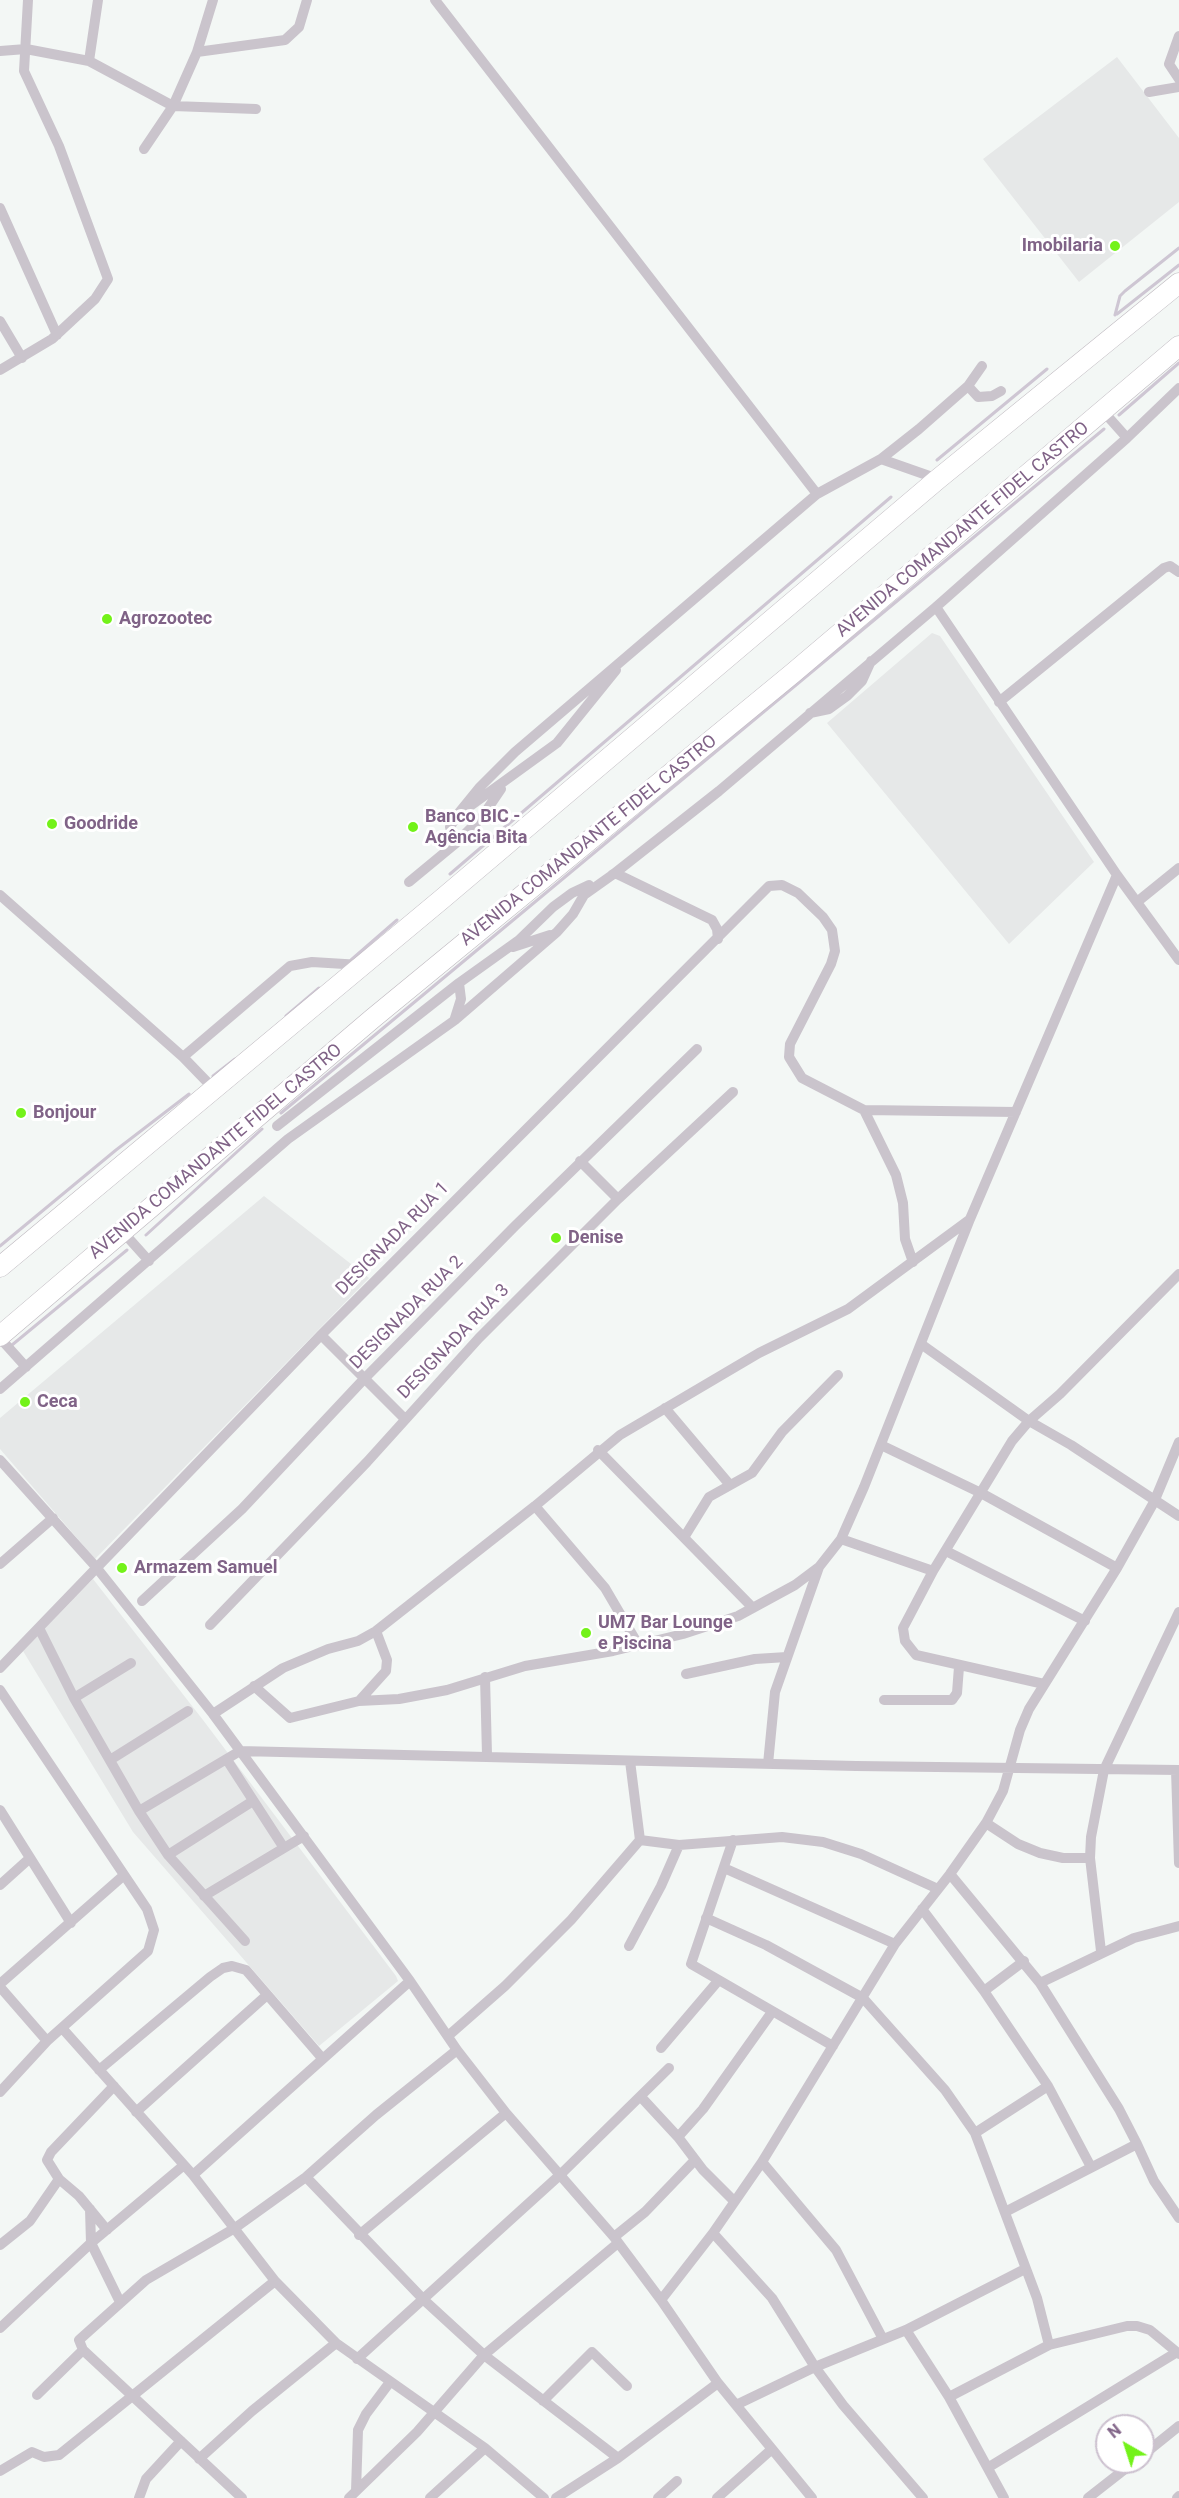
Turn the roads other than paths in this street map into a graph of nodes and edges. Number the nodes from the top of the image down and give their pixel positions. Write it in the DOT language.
graph roads {
  1 [pos="28,0"];
  2 [pos="98,0"];
  3 [pos="307,0"];
  4 [pos="435,0"];
  5 [pos="210,1"];
  6 [pos="1179,36"];
  7 [pos="26,49"];
  8 [pos="0,51"];
  9 [pos="197,52"];
  10 [pos="90,61"];
  11 [pos="1179,79"];
  12 [pos="1179,87"];
  13 [pos="1149,92"];
  14 [pos="173,106"];
  15 [pos="256,109"];
  16 [pos="144,149"];
  17 [pos="0,208"];
  18 [pos="1179,283"];
  19 [pos="0,321"];
  20 [pos="57,335"];
  21 [pos="1179,346"];
  22 [pos="22,358"];
  23 [pos="982,366"];
  24 [pos="0,370"];
  25 [pos="968,386"];
  26 [pos="1179,388"];
  27 [pos="1001,391"];
  28 [pos="1103,411"];
  29 [pos="1127,438"];
  30 [pos="881,459"];
  31 [pos="938,479"];
  32 [pos="817,494"];
  33 [pos="1179,572"];
  34 [pos="936,607"];
  35 [pos="626,657"];
  36 [pos="999,702"];
  37 [pos="504,784"];
  38 [pos="458,814"];
  39 [pos="455,844"];
  40 [pos="1179,868"];
  41 [pos="615,873"];
  42 [pos="1117,875"];
  43 [pos="409,882"];
  44 [pos="0,895"];
  45 [pos="1137,902"];
  46 [pos="557,932"];
  47 [pos="718,939"];
  48 [pos="507,949"];
  49 [pos="1179,960"];
  50 [pos="363,965"];
  51 [pos="459,983"];
  52 [pos="455,1020"];
  53 [pos="697,1049"];
  54 [pos="183,1057"];
  55 [pos="213,1088"];
  56 [pos="733,1092"];
  57 [pos="864,1110"];
  58 [pos="1016,1112"];
  59 [pos="270,1119"];
  60 [pos="288,1139"];
  61 [pos="580,1161"];
  62 [pos="618,1199"];
  63 [pos="970,1219"];
  64 [pos="123,1232"];
  65 [pos="149,1261"];
  66 [pos="913,1262"];
  67 [pos="0,1267"];
  68 [pos="1179,1274"];
  69 [pos="321,1335"];
  70 [pos="0,1337"];
  71 [pos="921,1344"];
  72 [pos="26,1367"];
  73 [pos="838,1375"];
  74 [pos="364,1379"];
  75 [pos="0,1389"];
  76 [pos="665,1408"];
  77 [pos="404,1418"];
  78 [pos="1029,1421"];
  79 [pos="1179,1442"];
  80 [pos="881,1445"];
  81 [pos="598,1450"];
  82 [pos="0,1460"];
  83 [pos="730,1485"];
  84 [pos="981,1494"];
  85 [pos="1154,1502"];
  86 [pos="535,1506"];
  87 [pos="1178,1515"];
  88 [pos="52,1518"];
  89 [pos="685,1536"];
  90 [pos="841,1539"];
  91 [pos="946,1551"];
  92 [pos="0,1564"];
  93 [pos="96,1567"];
  94 [pos="819,1567"];
  95 [pos="1117,1568"];
  96 [pos="933,1572"];
  97 [pos="142,1601"];
  98 [pos="753,1608"];
  99 [pos="1179,1612"];
  100 [pos="1085,1621"];
  101 [pos="210,1625"];
  102 [pos="40,1630"];
  103 [pos="376,1631"];
  104 [pos="639,1646"];
  105 [pos="787,1657"];
  106 [pos="131,1663"];
  107 [pos="959,1667"];
  108 [pos="0,1668"];
  109 [pos="686,1674"];
  110 [pos="485,1677"];
  111 [pos="1044,1684"];
  112 [pos="254,1686"];
  113 [pos="0,1690"];
  114 [pos="74,1698"];
  115 [pos="884,1700"];
  116 [pos="359,1701"];
  117 [pos="188,1711"];
  118 [pos="213,1714"];
  119 [pos="240,1751"];
  120 [pos="487,1755"];
  121 [pos="110,1760"];
  122 [pos="227,1760"];
  123 [pos="630,1761"];
  124 [pos="768,1764"];
  125 [pos="1009,1769"];
  126 [pos="1104,1770"];
  127 [pos="1177,1770"];
  128 [pos="253,1801"];
  129 [pos="0,1810"];
  130 [pos="139,1811"];
  131 [pos="986,1823"];
  132 [pos="304,1836"];
  133 [pos="640,1840"];
  134 [pos="733,1840"];
  135 [pos="679,1845"];
  136 [pos="284,1848"];
  137 [pos="168,1855"];
  138 [pos="30,1858"];
  139 [pos="1089,1858"];
  140 [pos="1179,1863"];
  141 [pos="724,1868"];
  142 [pos="950,1874"];
  143 [pos="123,1876"];
  144 [pos="0,1885"];
  145 [pos="938,1889"];
  146 [pos="204,1896"];
  147 [pos="922,1909"];
  148 [pos="706,1918"];
  149 [pos="71,1923"];
  150 [pos="1179,1926"];
  151 [pos="245,1941"];
  152 [pos="895,1944"];
  153 [pos="629,1946"];
  154 [pos="1101,1951"];
  155 [pos="1024,1961"];
  156 [pos="410,1981"];
  157 [pos="718,1981"];
  158 [pos="1040,1983"];
  159 [pos="0,1986"];
  160 [pos="984,1991"];
  161 [pos="267,1995"];
  162 [pos="863,1998"];
  163 [pos="772,2013"];
  164 [pos="62,2028"];
  165 [pos="448,2036"];
  166 [pos="46,2041"];
  167 [pos="832,2046"];
  168 [pos="662,2048"];
  169 [pos="457,2050"];
  170 [pos="322,2058"];
  171 [pos="669,2068"];
  172 [pos="99,2070"];
  173 [pos="114,2086"];
  174 [pos="1048,2086"];
  175 [pos="0,2092"];
  176 [pos="641,2097"];
  177 [pos="136,2112"];
  178 [pos="506,2112"];
  179 [pos="975,2133"];
  180 [pos="678,2138"];
  181 [pos="1137,2144"];
  182 [pos="695,2160"];
  183 [pos="762,2162"];
  184 [pos="184,2165"];
  185 [pos="1091,2167"];
  186 [pos="561,2174"];
  187 [pos="193,2175"];
  188 [pos="306,2177"];
  189 [pos="59,2179"];
  190 [pos="734,2201"];
  191 [pos="90,2209"];
  192 [pos="1005,2212"];
  193 [pos="1179,2218"];
  194 [pos="235,2228"];
  195 [pos="107,2230"];
  196 [pos="713,2233"];
  197 [pos="358,2235"];
  198 [pos="616,2240"];
  199 [pos="91,2243"];
  200 [pos="0,2245"];
  201 [pos="1025,2269"];
  202 [pos="275,2281"];
  203 [pos="424,2300"];
  204 [pos="661,2300"];
  205 [pos="120,2302"];
  206 [pos="0,2328"];
  207 [pos="906,2330"];
  208 [pos="883,2339"];
  209 [pos="336,2343"];
  210 [pos="1049,2345"];
  211 [pos="83,2350"];
  212 [pos="1178,2353"];
  213 [pos="484,2355"];
  214 [pos="357,2359"];
  215 [pos="815,2367"];
  216 [pos="390,2382"];
  217 [pos="718,2383"];
  218 [pos="627,2386"];
  219 [pos="38,2395"];
  220 [pos="131,2397"];
  221 [pos="949,2397"];
  222 [pos="543,2401"];
  223 [pos="736,2405"];
  224 [pos="433,2411"];
  225 [pos="1179,2426"];
  226 [pos="181,2441"];
  227 [pos="1155,2445"];
  228 [pos="485,2448"];
  229 [pos="772,2449"];
  230 [pos="618,2458"];
  231 [pos="199,2459"];
  232 [pos="989,2467"];
  233 [pos="0,2471"];
  234 [pos="1119,2474"];
  235 [pos="677,2481"];
  236 [pos="353,2494"];
  237 [pos="139,2498"];
  238 [pos="242,2498"];
  239 [pos="430,2498"];
  240 [pos="544,2498"];
  241 [pos="556,2498"];
  242 [pos="658,2498"];
  243 [pos="717,2498"];
  244 [pos="812,2498"];
  245 [pos="923,2498"];
  246 [pos="1004,2498"];
  247 [pos="1088,2498"];
  1 -- 7 [label="street"];
  2 -- 10 [label="street"];
  3 -- 9 [label="street"];
  4 -- 32 [label="street"];
  5 -- 9 [label="street"];
  6 -- 11 [label="street"];
  7 -- 8 [label="street"];
  7 -- 10 [label="street"];
  7 -- 20 [label="street"];
  9 -- 14 [label="street"];
  10 -- 14 [label="street"];
  12 -- 13 [label="street"];
  14 -- 15 [label="street"];
  14 -- 16 [label="street"];
  17 -- 20 [label="street"];
  18 -- 31 [label="highway"];
  19 -- 22 [label="street"];
  20 -- 22 [label="street"];
  21 -- 28 [label="highway, AVENIDA COMANDANTE FIDEL CASTRO"];
  22 -- 24 [label="street"];
  23 -- 25 [label="street"];
  25 -- 27 [label="street"];
  25 -- 30 [label="street"];
  26 -- 29 [label="street"];
  28 -- 29 [label="street"];
  28 -- 59 [label="highway, AVENIDA COMANDANTE FIDEL CASTRO"];
  29 -- 34 [label="street"];
  30 -- 31 [label="street"];
  30 -- 32 [label="street"];
  31 -- 50 [label="highway"];
  32 -- 35 [label="street"];
  33 -- 36 [label="street"];
  34 -- 36 [label="street"];
  34 -- 41 [label="street"];
  35 -- 37 [label="street"];
  35 -- 38 [label="street"];
  36 -- 42 [label="street"];
  37 -- 38 [label="street"];
  37 -- 39 [label="street"];
  38 -- 39 [label="street"];
  39 -- 43 [label="street"];
  40 -- 45 [label="street"];
  41 -- 46 [label="street"];
  41 -- 47 [label="street"];
  41 -- 48 [label="street"];
  42 -- 45 [label="street"];
  42 -- 58 [label="street"];
  44 -- 54 [label="street"];
  45 -- 49 [label="street"];
  46 -- 48 [label="street"];
  46 -- 52 [label="street"];
  47 -- 57 [label="street, DESIGNADA RUA 1"];
  47 -- 69 [label="street, DESIGNADA RUA 1"];
  48 -- 51 [label="street"];
  50 -- 54 [label="street"];
  50 -- 55 [label="highway"];
  51 -- 52 [label="street"];
  51 -- 59 [label="street"];
  52 -- 60 [label="street"];
  53 -- 61 [label="street, DESIGNADA RUA 2"];
  54 -- 55 [label="street"];
  55 -- 67 [label="highway"];
  56 -- 62 [label="street, DESIGNADA RUA 3"];
  57 -- 58 [label="street"];
  57 -- 66 [label="street"];
  58 -- 63 [label="street"];
  59 -- 60 [label="street"];
  59 -- 64 [label="highway, AVENIDA COMANDANTE FIDEL CASTRO"];
  60 -- 65 [label="street"];
  61 -- 62 [label="street"];
  61 -- 74 [label="street, DESIGNADA RUA 2"];
  62 -- 77 [label="street, DESIGNADA RUA 3"];
  63 -- 66 [label="street"];
  63 -- 71 [label="street"];
  64 -- 65 [label="street"];
  64 -- 70 [label="highway, AVENIDA COMANDANTE FIDEL CASTRO"];
  65 -- 72 [label="street"];
  66 -- 76 [label="street"];
  68 -- 78 [label="street"];
  69 -- 74 [label="street"];
  69 -- 93 [label="street, DESIGNADA RUA 1"];
  70 -- 72 [label="street"];
  71 -- 78 [label="street"];
  71 -- 80 [label="street"];
  72 -- 75 [label="street"];
  73 -- 83 [label="street"];
  74 -- 77 [label="street"];
  74 -- 97 [label="street, DESIGNADA RUA 2"];
  76 -- 81 [label="street"];
  76 -- 83 [label="street"];
  77 -- 101 [label="street, DESIGNADA RUA 3"];
  78 -- 84 [label="street"];
  78 -- 85 [label="street"];
  79 -- 85 [label="street"];
  80 -- 84 [label="street"];
  80 -- 90 [label="street"];
  81 -- 86 [label="street"];
  81 -- 89 [label="street"];
  82 -- 88 [label="street"];
  83 -- 89 [label="street"];
  84 -- 91 [label="street"];
  84 -- 95 [label="street"];
  85 -- 87 [label="street"];
  85 -- 95 [label="street"];
  86 -- 103 [label="street"];
  86 -- 104 [label="street"];
  88 -- 92 [label="street"];
  88 -- 93 [label="street"];
  89 -- 98 [label="street"];
  90 -- 94 [label="street"];
  90 -- 96 [label="street"];
  91 -- 96 [label="street"];
  91 -- 100 [label="street"];
  93 -- 102 [label="street, DESIGNADA RUA 1"];
  93 -- 118 [label="street"];
  94 -- 98 [label="street"];
  94 -- 105 [label="street"];
  95 -- 100 [label="street"];
  96 -- 107 [label="street"];
  98 -- 104 [label="street"];
  99 -- 126 [label="street"];
  100 -- 111 [label="street"];
  102 -- 108 [label="street, DESIGNADA RUA 1"];
  102 -- 114 [label="street"];
  103 -- 112 [label="street"];
  103 -- 116 [label="street"];
  104 -- 110 [label="street"];
  105 -- 109 [label="street"];
  105 -- 124 [label="street"];
  106 -- 114 [label="street"];
  107 -- 111 [label="street"];
  107 -- 115 [label="street"];
  110 -- 116 [label="street"];
  110 -- 120 [label="street"];
  111 -- 125 [label="street"];
  112 -- 116 [label="street"];
  112 -- 118 [label="street"];
  113 -- 143 [label="street"];
  114 -- 121 [label="street"];
  117 -- 121 [label="street"];
  118 -- 119 [label="street"];
  119 -- 120 [label="street"];
  119 -- 122 [label="street"];
  119 -- 132 [label="street"];
  120 -- 123 [label="street"];
  121 -- 130 [label="street"];
  122 -- 128 [label="street"];
  122 -- 130 [label="street"];
  123 -- 124 [label="street"];
  123 -- 133 [label="street"];
  124 -- 125 [label="street"];
  125 -- 126 [label="street"];
  125 -- 131 [label="street"];
  126 -- 127 [label="street"];
  126 -- 139 [label="street"];
  127 -- 140 [label="street"];
  128 -- 136 [label="street"];
  128 -- 137 [label="street"];
  129 -- 138 [label="street"];
  130 -- 137 [label="street"];
  131 -- 139 [label="street"];
  131 -- 142 [label="street"];
  132 -- 136 [label="street"];
  132 -- 156 [label="street"];
  133 -- 135 [label="street"];
  133 -- 165 [label="street"];
  134 -- 135 [label="street"];
  134 -- 141 [label="street"];
  134 -- 145 [label="street"];
  135 -- 153 [label="street"];
  136 -- 146 [label="street"];
  137 -- 146 [label="street"];
  138 -- 144 [label="street"];
  138 -- 149 [label="street"];
  139 -- 154 [label="street"];
  141 -- 148 [label="street"];
  141 -- 152 [label="street"];
  142 -- 145 [label="street"];
  142 -- 155 [label="street"];
  143 -- 149 [label="street"];
  143 -- 164 [label="street"];
  145 -- 147 [label="street"];
  146 -- 151 [label="street"];
  147 -- 152 [label="street"];
  147 -- 160 [label="street"];
  148 -- 157 [label="street"];
  148 -- 162 [label="street"];
  149 -- 159 [label="street"];
  150 -- 154 [label="street"];
  152 -- 162 [label="street"];
  154 -- 158 [label="street"];
  155 -- 158 [label="street"];
  155 -- 160 [label="street"];
  156 -- 165 [label="street"];
  156 -- 170 [label="street"];
  157 -- 163 [label="street"];
  157 -- 168 [label="street"];
  158 -- 181 [label="street"];
  159 -- 166 [label="street"];
  160 -- 174 [label="street"];
  161 -- 170 [label="street"];
  161 -- 172 [label="street"];
  161 -- 177 [label="street"];
  162 -- 167 [label="street"];
  162 -- 179 [label="street"];
  163 -- 167 [label="street"];
  163 -- 180 [label="street"];
  164 -- 166 [label="street"];
  164 -- 172 [label="street"];
  165 -- 169 [label="street"];
  166 -- 175 [label="street"];
  167 -- 183 [label="street"];
  169 -- 178 [label="street"];
  169 -- 188 [label="street"];
  170 -- 187 [label="street"];
  171 -- 176 [label="street"];
  172 -- 173 [label="street"];
  173 -- 177 [label="street"];
  173 -- 189 [label="street"];
  174 -- 179 [label="street"];
  174 -- 185 [label="street"];
  176 -- 180 [label="street"];
  176 -- 186 [label="street"];
  177 -- 184 [label="street"];
  178 -- 186 [label="street"];
  178 -- 197 [label="street"];
  179 -- 192 [label="street"];
  180 -- 182 [label="street"];
  181 -- 185 [label="street"];
  181 -- 193 [label="street"];
  182 -- 190 [label="street"];
  182 -- 198 [label="street"];
  183 -- 190 [label="street"];
  183 -- 208 [label="street"];
  184 -- 187 [label="street"];
  184 -- 195 [label="street"];
  185 -- 192 [label="street"];
  186 -- 198 [label="street"];
  186 -- 203 [label="street"];
  187 -- 194 [label="street"];
  188 -- 194 [label="street"];
  188 -- 197 [label="street"];
  189 -- 191 [label="street"];
  189 -- 200 [label="street"];
  190 -- 196 [label="street"];
  191 -- 195 [label="street"];
  191 -- 199 [label="street"];
  192 -- 201 [label="street"];
  194 -- 202 [label="street"];
  194 -- 205 [label="street"];
  195 -- 199 [label="street"];
  196 -- 204 [label="street"];
  196 -- 215 [label="street"];
  197 -- 203 [label="street"];
  198 -- 204 [label="street"];
  198 -- 213 [label="street"];
  199 -- 205 [label="street"];
  199 -- 206 [label="street"];
  201 -- 207 [label="street"];
  201 -- 210 [label="street"];
  202 -- 209 [label="street"];
  202 -- 220 [label="street"];
  203 -- 213 [label="street"];
  203 -- 214 [label="street"];
  204 -- 217 [label="street"];
  205 -- 211 [label="street"];
  207 -- 208 [label="street"];
  207 -- 221 [label="street"];
  208 -- 215 [label="street"];
  209 -- 214 [label="street"];
  209 -- 231 [label="street"];
  210 -- 212 [label="street"];
  210 -- 221 [label="street"];
  211 -- 219 [label="street"];
  211 -- 220 [label="street"];
  212 -- 232 [label="street"];
  213 -- 222 [label="street"];
  213 -- 224 [label="street"];
  214 -- 216 [label="street"];
  215 -- 223 [label="street"];
  215 -- 245 [label="street"];
  216 -- 224 [label="street"];
  216 -- 236 [label="street"];
  217 -- 223 [label="street"];
  217 -- 230 [label="street"];
  218 -- 222 [label="street"];
  220 -- 226 [label="street"];
  220 -- 233 [label="street"];
  221 -- 232 [label="street"];
  222 -- 230 [label="street"];
  223 -- 229 [label="street"];
  224 -- 228 [label="street"];
  224 -- 236 [label="street"];
  225 -- 227 [label="street"];
  226 -- 231 [label="street"];
  226 -- 237 [label="street"];
  228 -- 239 [label="street"];
  228 -- 240 [label="street"];
  229 -- 243 [label="street"];
  229 -- 244 [label="street"];
  230 -- 241 [label="street"];
  231 -- 238 [label="street"];
  232 -- 246 [label="street"];
  234 -- 247 [label="street"];
  235 -- 242 [label="street"];
}
